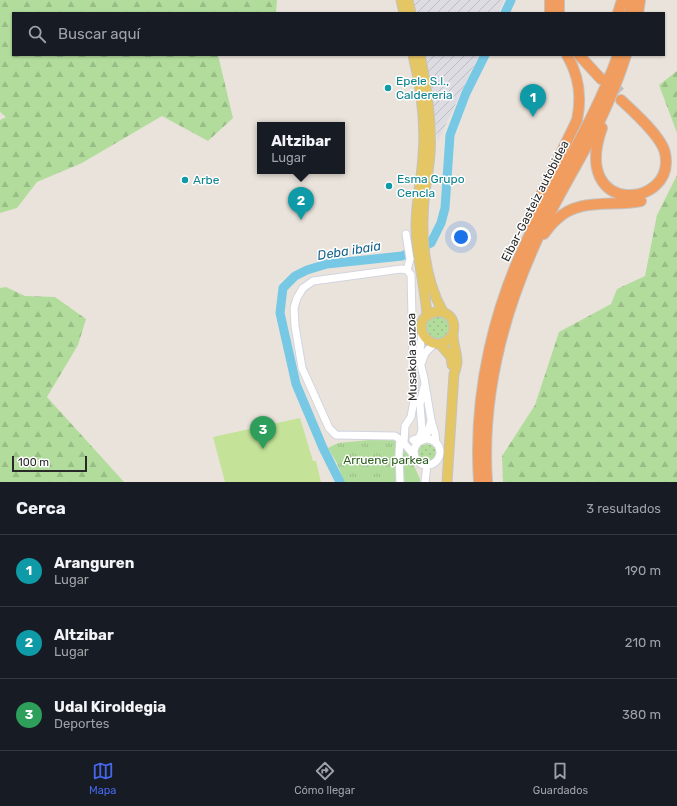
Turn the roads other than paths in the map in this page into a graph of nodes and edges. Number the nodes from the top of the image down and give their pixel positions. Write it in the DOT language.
graph roads {
  1 [pos="400,0"];
  2 [pos="408,0"];
  3 [pos="550,0"];
  4 [pos="559,0"];
  5 [pos="622,0"];
  6 [pos="632,0"];
  7 [pos="640,0"];
  8 [pos="404,12"];
  9 [pos="410,12"];
  10 [pos="550,12"];
  11 [pos="559,12"];
  12 [pos="618,12"];
  13 [pos="629,12"];
  14 [pos="638,12"];
  15 [pos="413,56"];
  16 [pos="420,56"];
  17 [pos="568,56"];
  18 [pos="580,56"];
  19 [pos="587,56"];
  20 [pos="618,56"];
  21 [pos="626,56"];
  22 [pos="621,71"];
  23 [pos="419,231"];
  24 [pos="407,236"];
  25 [pos="536,243"];
  26 [pos="418,259"];
  27 [pos="407,270"];
  28 [pos="442,312"];
  29 [pos="427,315"];
  30 [pos="493,332"];
  31 [pos="422,333"];
  32 [pos="453,334"];
  33 [pos="437,344"];
  34 [pos="421,364"];
  35 [pos="454,374"];
  36 [pos="425,383"];
  37 [pos="411,417"];
  38 [pos="431,420"];
  39 [pos="402,441"];
  40 [pos="418,441"];
  41 [pos="436,443"];
  42 [pos="414,455"];
  43 [pos="427,465"];
  44 [pos="400,482"];
  45 [pos="425,482"];
  46 [pos="447,482"];
  47 [pos="479,482"];
  48 [pos="487,482"];
  1 -- 8 [label="main road"];
  2 -- 9 [label="main road"];
  3 -- 10 [label="highway"];
  4 -- 11 [label="highway"];
  5 -- 12 [label="highway"];
  6 -- 13 [label="highway"];
  7 -- 14 [label="highway"];
  15 -- 23 [label="main road"];
  16 -- 23 [label="main road"];
  17 -- 30 [label="highway"];
  18 -- 19 [label="highway"];
  20 -- 30 [label="highway, Eibar-Gasteiz autobidea"];
  21 -- 22 [label="highway, Eibar-Gasteiz autobidea"];
  22 -- 25 [label="highway, Eibar-Gasteiz autobidea"];
  22 -- 25 [label="highway"];
  23 -- 26 [label="main road"];
  24 -- 26 [label="street, Musakola auzoa"];
  25 -- 48 [label="highway, Eibar-Gasteiz autobidea"];
  26 -- 27 [label="street, Musakola auzoa"];
  26 -- 28 [label="main road"];
  26 -- 29 [label="main road"];
  27 -- 37 [label="street, Musakola auzoa"];
  27 -- 39 [label="street"];
  28 -- 29 [label="main road"];
  28 -- 32 [label="main road"];
  29 -- 31 [label="main road"];
  30 -- 47 [label="highway, Eibar-Gasteiz autobidea"];
  31 -- 33 [label="main road"];
  31 -- 34 [label="street, Musakola auzoa"];
  32 -- 33 [label="main road"];
  32 -- 35 [label="main road"];
  33 -- 34 [label="street, Musakola auzoa"];
  33 -- 35 [label="main road"];
  34 -- 36 [label="street, Musakola auzoa"];
  35 -- 46 [label="main road"];
  36 -- 38 [label="street, Musakola auzoa"];
  36 -- 40 [label="street"];
  37 -- 39 [label="street, Musakola auzoa"];
  37 -- 40 [label="street"];
  38 -- 40 [label="street"];
  38 -- 41 [label="street, Musakola auzoa"];
  39 -- 42 [label="street"];
  39 -- 44 [label="street, Musakola auzoa"];
  40 -- 41 [label="street"];
  40 -- 42 [label="street"];
  41 -- 43 [label="street"];
  42 -- 43 [label="street"];
  43 -- 45 [label="street"];
}
